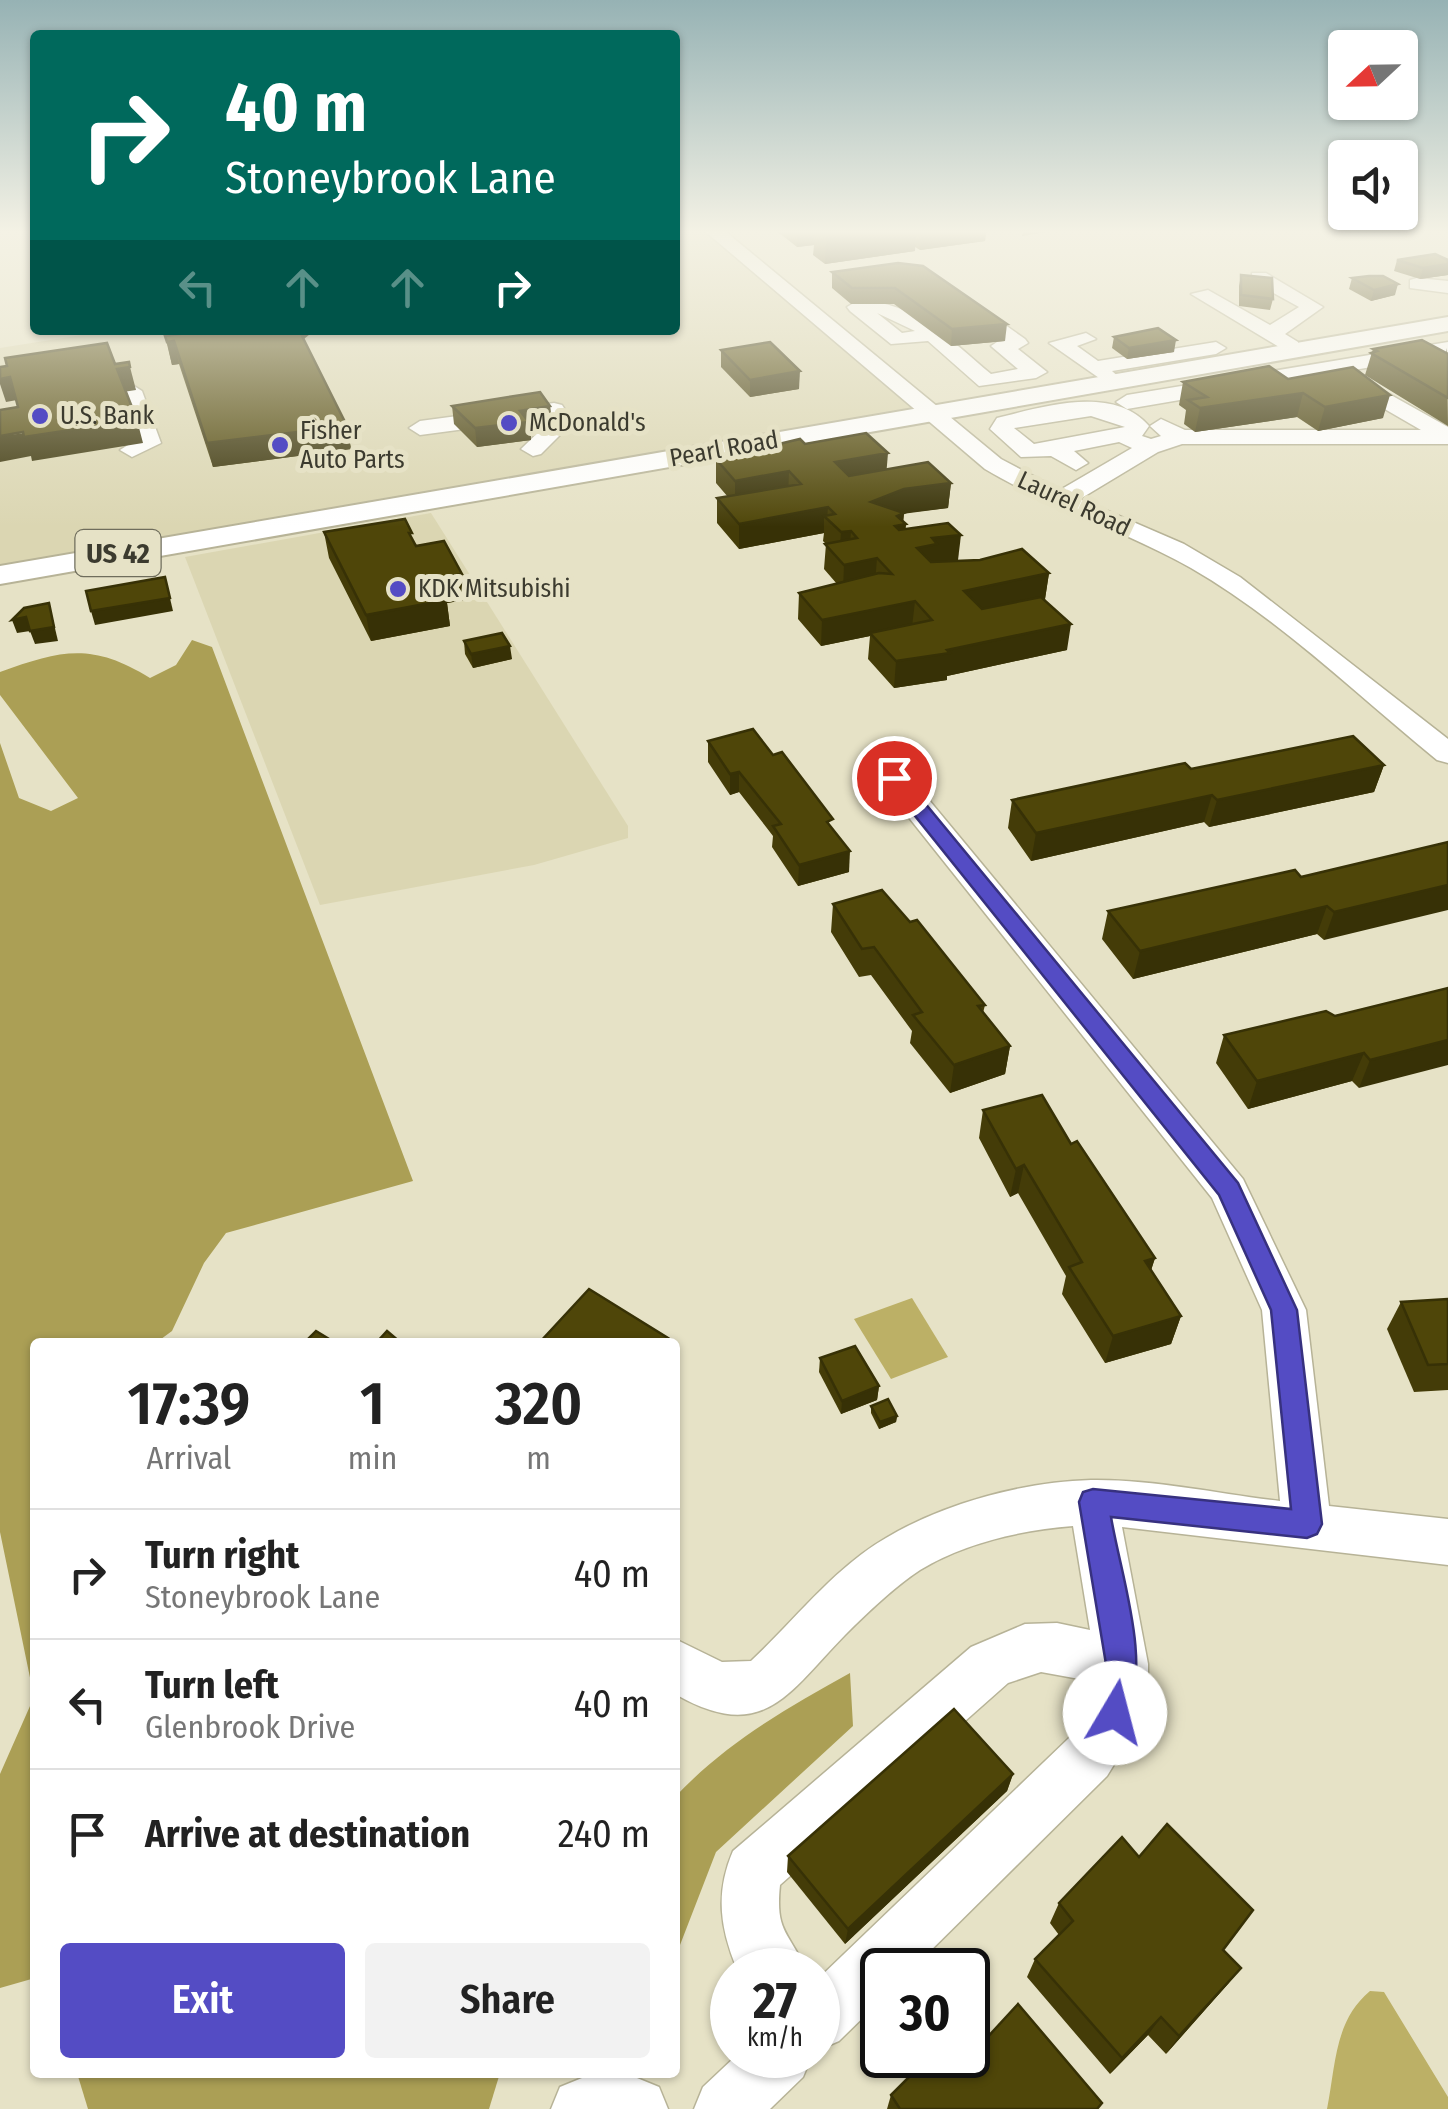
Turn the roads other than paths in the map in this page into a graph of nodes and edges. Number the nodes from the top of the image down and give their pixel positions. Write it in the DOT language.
graph roads {
  1 [pos="834,330"];
  2 [pos="886,330"];
  3 [pos="923,330"];
  4 [pos="999,330"];
  5 [pos="1187,330"];
  6 [pos="1264,330"];
  7 [pos="1276,330"];
  8 [pos="1411,330"];
  9 [pos="1270,334"];
  10 [pos="929,335"];
  11 [pos="1086,339"];
  12 [pos="898,340"];
  13 [pos="1001,346"];
  14 [pos="854,347"];
  15 [pos="1448,348"];
  16 [pos="1298,350"];
  17 [pos="1413,353"];
  18 [pos="953,354"];
  19 [pos="1226,354"];
  20 [pos="927,363"];
  21 [pos="1330,367"];
  22 [pos="1448,373"];
  23 [pos="986,381"];
  24 [pos="127,383"];
  25 [pos="1108,384"];
  26 [pos="957,386"];
  27 [pos="1010,399"];
  28 [pos="930,413"];
  29 [pos="420,428"];
  30 [pos="1121,434"];
  31 [pos="1448,437"];
  32 [pos="1180,438"];
  33 [pos="537,446"];
  34 [pos="1056,448"];
  35 [pos="1150,448"];
  36 [pos="132,450"];
  37 [pos="1105,478"];
  38 [pos="1061,500"];
  39 [pos="0,574"];
  40 [pos="1448,754"];
  41 [pos="894,778"];
  42 [pos="1093,1502"];
  43 [pos="1307,1524"];
  44 [pos="1448,1542"];
  45 [pos="1122,1664"];
  46 [pos="680,1667"];
  47 [pos="758,1948"];
  48 [pos="840,1994"];
  49 [pos="758,2078"];
  50 [pos="582,2109"];
  51 [pos="637,2109"];
  52 [pos="726,2109"];
  1 -- 14 [label="street, Laurel Road"];
  2 -- 12 [label="street"];
  3 -- 10 [label="street"];
  4 -- 13 [label="street"];
  5 -- 19 [label="street"];
  6 -- 9 [label="street"];
  7 -- 9 [label="street"];
  8 -- 16 [label="main road, Pearl Road / US 42"];
  9 -- 16 [label="street"];
  10 -- 12 [label="street"];
  10 -- 18 [label="street"];
  11 -- 25 [label="street"];
  12 -- 14 [label="street"];
  12 -- 20 [label="street"];
  13 -- 18 [label="street"];
  13 -- 23 [label="street"];
  14 -- 28 [label="street, Laurel Road"];
  15 -- 17 [label="street"];
  16 -- 19 [label="main road, Pearl Road / US 42"];
  17 -- 21 [label="street"];
  17 -- 22 [label="street"];
  18 -- 23 [label="street"];
  19 -- 25 [label="main road, Pearl Road / US 42"];
  21 -- 25 [label="street"];
  21 -- 31 [label="street"];
  23 -- 26 [label="street"];
  23 -- 27 [label="street"];
  24 -- 36 [label="street"];
  25 -- 27 [label="main road, Pearl Road / US 42"];
  25 -- 32 [label="street"];
  27 -- 28 [label="main road, Pearl Road / US 42"];
  28 -- 38 [label="street, Laurel Road"];
  28 -- 39 [label="main road, Pearl Road / US 42"];
  29 -- 33 [label="street"];
  30 -- 34 [label="street"];
  30 -- 34 [label="street"];
  30 -- 35 [label="street"];
  31 -- 32 [label="street"];
  32 -- 35 [label="street"];
  34 -- 37 [label="street"];
  35 -- 37 [label="street"];
  37 -- 38 [label="street"];
  38 -- 40 [label="street, Laurel Road"];
  41 -- 43 [label="street"];
  42 -- 43 [label="street"];
  42 -- 45 [label="street"];
  42 -- 46 [label="street"];
  43 -- 44 [label="street"];
  45 -- 47 [label="street"];
  45 -- 48 [label="street"];
  49 -- 52 [label="street"];
  50 -- 51 [label="street"];
}
